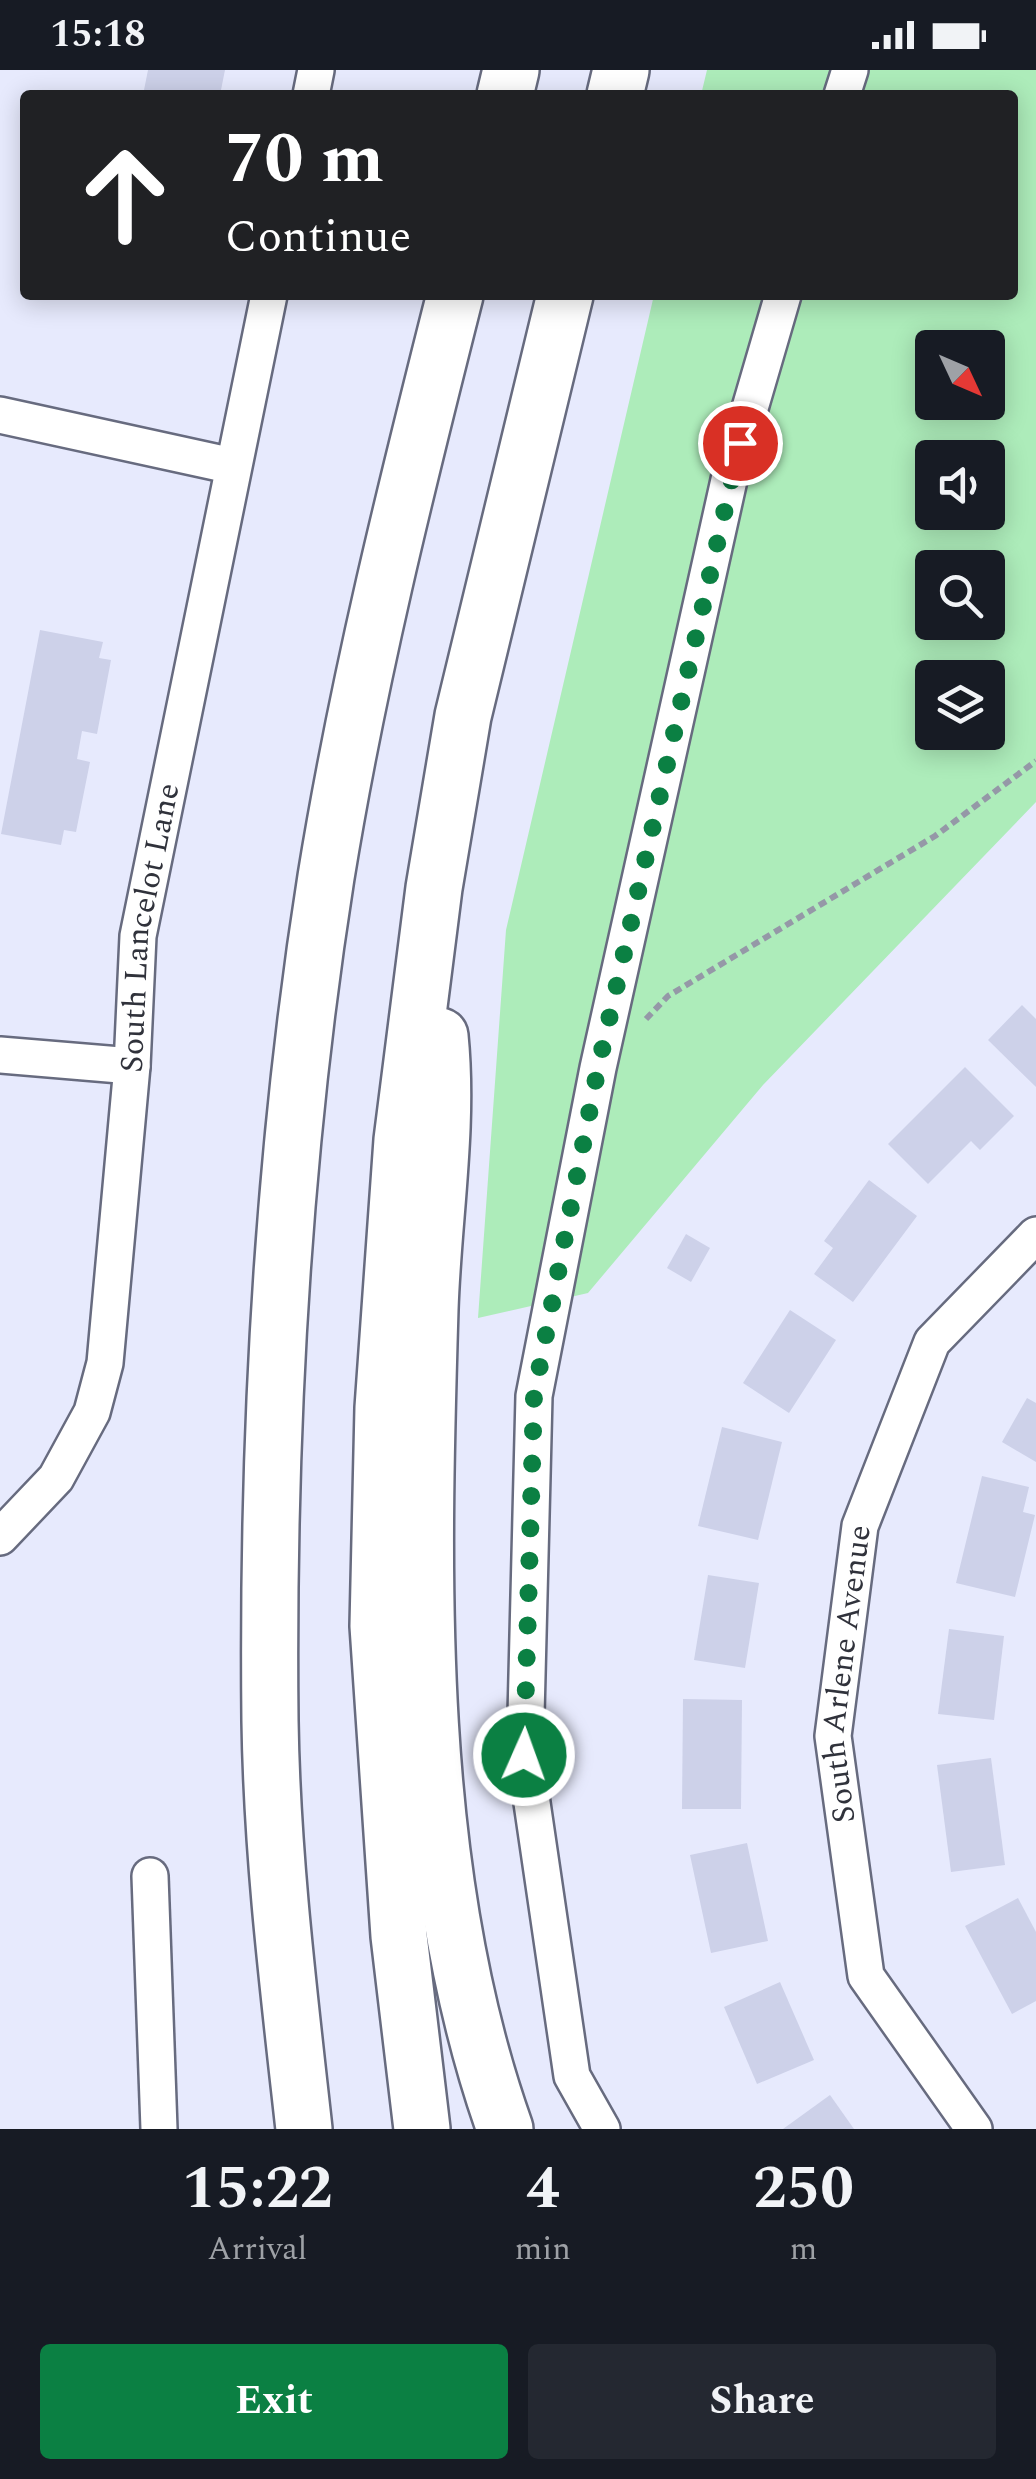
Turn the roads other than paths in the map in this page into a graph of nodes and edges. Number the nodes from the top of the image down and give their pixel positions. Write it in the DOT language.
graph roads {
  1 [pos="268,300"];
  2 [pos="453,300"];
  3 [pos="564,300"];
  4 [pos="783,300"];
  5 [pos="0,415"];
  6 [pos="233,466"];
  7 [pos="428,930"];
  8 [pos="0,1055"];
  9 [pos="132,1066"];
  10 [pos="1036,1236"];
  11 [pos="0,1537"];
  12 [pos="150,1876"];
  13 [pos="284,1946"];
  14 [pos="159,2129"];
  15 [pos="266,2129"];
  16 [pos="304,2129"];
  17 [pos="422,2129"];
  18 [pos="505,2129"];
  19 [pos="602,2129"];
  20 [pos="974,2129"];
  1 -- 6 [label="street, South Lancelot Lane"];
  2 -- 13 [label="highway"];
  3 -- 7 [label="highway"];
  4 -- 19 [label="street"];
  5 -- 6 [label="street"];
  6 -- 9 [label="street, South Lancelot Lane"];
  7 -- 17 [label="highway"];
  7 -- 18 [label="highway"];
  8 -- 9 [label="street"];
  9 -- 11 [label="street, South Lancelot Lane"];
  10 -- 20 [label="street, South Arlene Avenue"];
  12 -- 14 [label="street"];
  13 -- 15 [label="highway"];
  13 -- 16 [label="highway"];
}
